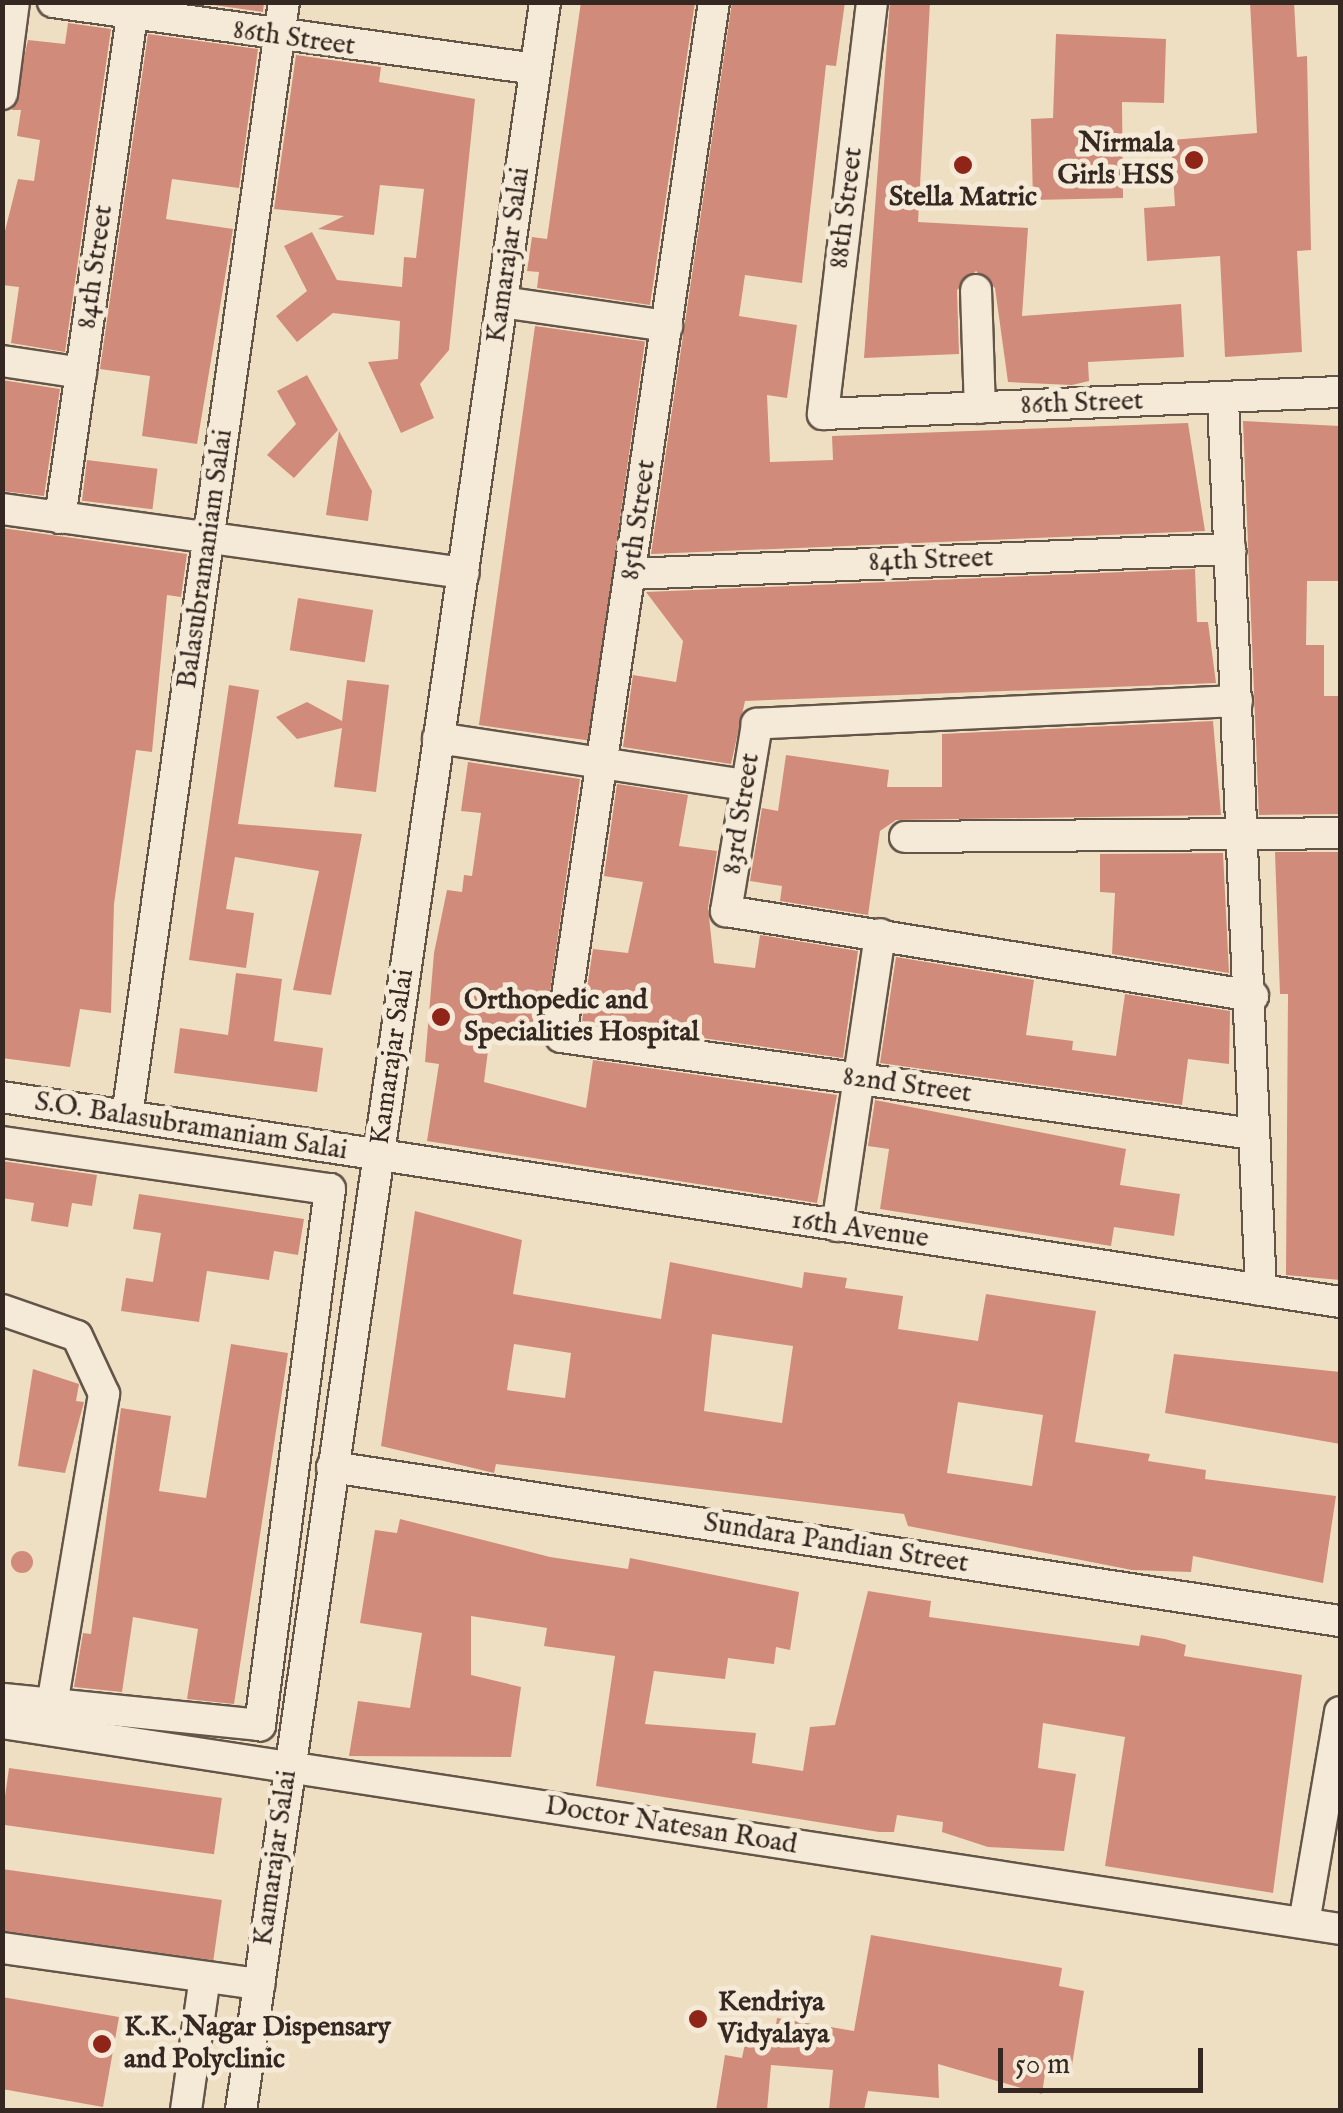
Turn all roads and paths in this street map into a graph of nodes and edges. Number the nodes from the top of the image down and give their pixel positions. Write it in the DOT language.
graph roads {
  1 [pos="14,2"];
  2 [pos="53,2"];
  3 [pos="284,2"];
  4 [pos="545,2"];
  5 [pos="714,2"];
  6 [pos="872,2"];
  7 [pos="132,16"];
  8 [pos="279,38"];
  9 [pos="535,69"];
  10 [pos="2,94"];
  11 [pos="976,290"];
  12 [pos="502,302"];
  13 [pos="667,326"];
  14 [pos="2,361"];
  15 [pos="81,373"];
  16 [pos="1340,392"];
  17 [pos="1223,400"];
  18 [pos="980,408"];
  19 [pos="822,414"];
  20 [pos="2,509"];
  21 [pos="60,518"];
  22 [pos="209,539"];
  23 [pos="1230,549"];
  24 [pos="464,573"];
  25 [pos="631,574"];
  26 [pos="1236,701"];
  27 [pos="438,738"];
  28 [pos="601,764"];
  29 [pos="746,785"];
  30 [pos="1242,831"];
  31 [pos="1340,833"];
  32 [pos="905,836"];
  33 [pos="880,934"];
  34 [pos="1252,996"];
  35 [pos="561,1037"];
  36 [pos="859,1079"];
  37 [pos="2,1097"];
  38 [pos="127,1116"];
  39 [pos="1254,1134"];
  40 [pos="2,1142"];
  41 [pos="379,1158"];
  42 [pos="837,1226"];
  43 [pos="1261,1290"];
  44 [pos="1340,1302"];
  45 [pos="2,1310"];
  46 [pos="332,1467"];
  47 [pos="1340,1621"];
  48 [pos="2,1698"];
  49 [pos="52,1706"];
  50 [pos="1340,1712"];
  51 [pos="2,1724"];
  52 [pos="288,1768"];
  53 [pos="1304,1923"];
  54 [pos="1340,1929"];
  55 [pos="2,1948"];
  56 [pos="205,1977"];
  57 [pos="259,1984"];
  58 [pos="186,2110"];
  59 [pos="241,2110"];
  1 -- 10 [label="street"];
  2 -- 7 [label="street, 86th Street"];
  3 -- 8 [label="street, Balasubramaniam Salai"];
  4 -- 9 [label="street, Kamarajar Salai"];
  5 -- 13 [label="street, 85th Street"];
  6 -- 19 [label="street, 88th Street"];
  7 -- 8 [label="street, 86th Street"];
  7 -- 15 [label="street, 84th Street"];
  8 -- 9 [label="street, 86th Street"];
  8 -- 22 [label="street, Balasubramaniam Salai"];
  9 -- 12 [label="street, Kamarajar Salai"];
  11 -- 18 [label="street"];
  12 -- 13 [label="street"];
  12 -- 24 [label="street, Kamarajar Salai"];
  13 -- 25 [label="street, 85th Street"];
  14 -- 15 [label="street"];
  15 -- 21 [label="street, 84th Street"];
  16 -- 17 [label="street, 86th Street"];
  17 -- 18 [label="street, 86th Street"];
  17 -- 23 [label="street"];
  18 -- 19 [label="street, 86th Street"];
  20 -- 21 [label="street"];
  21 -- 22 [label="street"];
  22 -- 24 [label="street"];
  22 -- 38 [label="street, Balasubramaniam Salai"];
  23 -- 25 [label="street, 84th Street"];
  23 -- 26 [label="street"];
  24 -- 27 [label="street, Kamarajar Salai"];
  25 -- 28 [label="street, 85th Street"];
  26 -- 29 [label="street, 83rd Street"];
  26 -- 30 [label="street"];
  27 -- 28 [label="street"];
  27 -- 41 [label="street, Kamarajar Salai"];
  28 -- 29 [label="street"];
  28 -- 35 [label="street, 85th Street"];
  29 -- 33 [label="street, 83rd Street"];
  30 -- 31 [label="street"];
  30 -- 32 [label="street"];
  30 -- 34 [label="street"];
  33 -- 34 [label="street, 83rd Street"];
  33 -- 36 [label="street"];
  34 -- 39 [label="street"];
  35 -- 36 [label="street, 82nd Street"];
  36 -- 39 [label="street, 82nd Street"];
  36 -- 42 [label="street"];
  37 -- 38 [label="street, S.O. Balasubramaniam Salai"];
  38 -- 41 [label="street, S.O. Balasubramaniam Salai"];
  39 -- 43 [label="street"];
  40 -- 49 [label="street"];
  41 -- 42 [label="street, 16th Avenue"];
  41 -- 46 [label="street, Kamarajar Salai"];
  42 -- 43 [label="street, 16th Avenue"];
  43 -- 44 [label="street, 16th Avenue"];
  45 -- 49 [label="street"];
  46 -- 47 [label="street, Sundara Pandian Street"];
  46 -- 52 [label="street, Kamarajar Salai"];
  48 -- 49 [label="street"];
  50 -- 53 [label="street"];
  51 -- 52 [label="street, Doctor Natesan Road"];
  52 -- 53 [label="street, Doctor Natesan Road"];
  52 -- 57 [label="street, Kamarajar Salai"];
  53 -- 54 [label="street, Doctor Natesan Road"];
  55 -- 56 [label="street"];
  56 -- 57 [label="street"];
  56 -- 58 [label="street"];
  57 -- 59 [label="street, Kamarajar Salai"];
}
